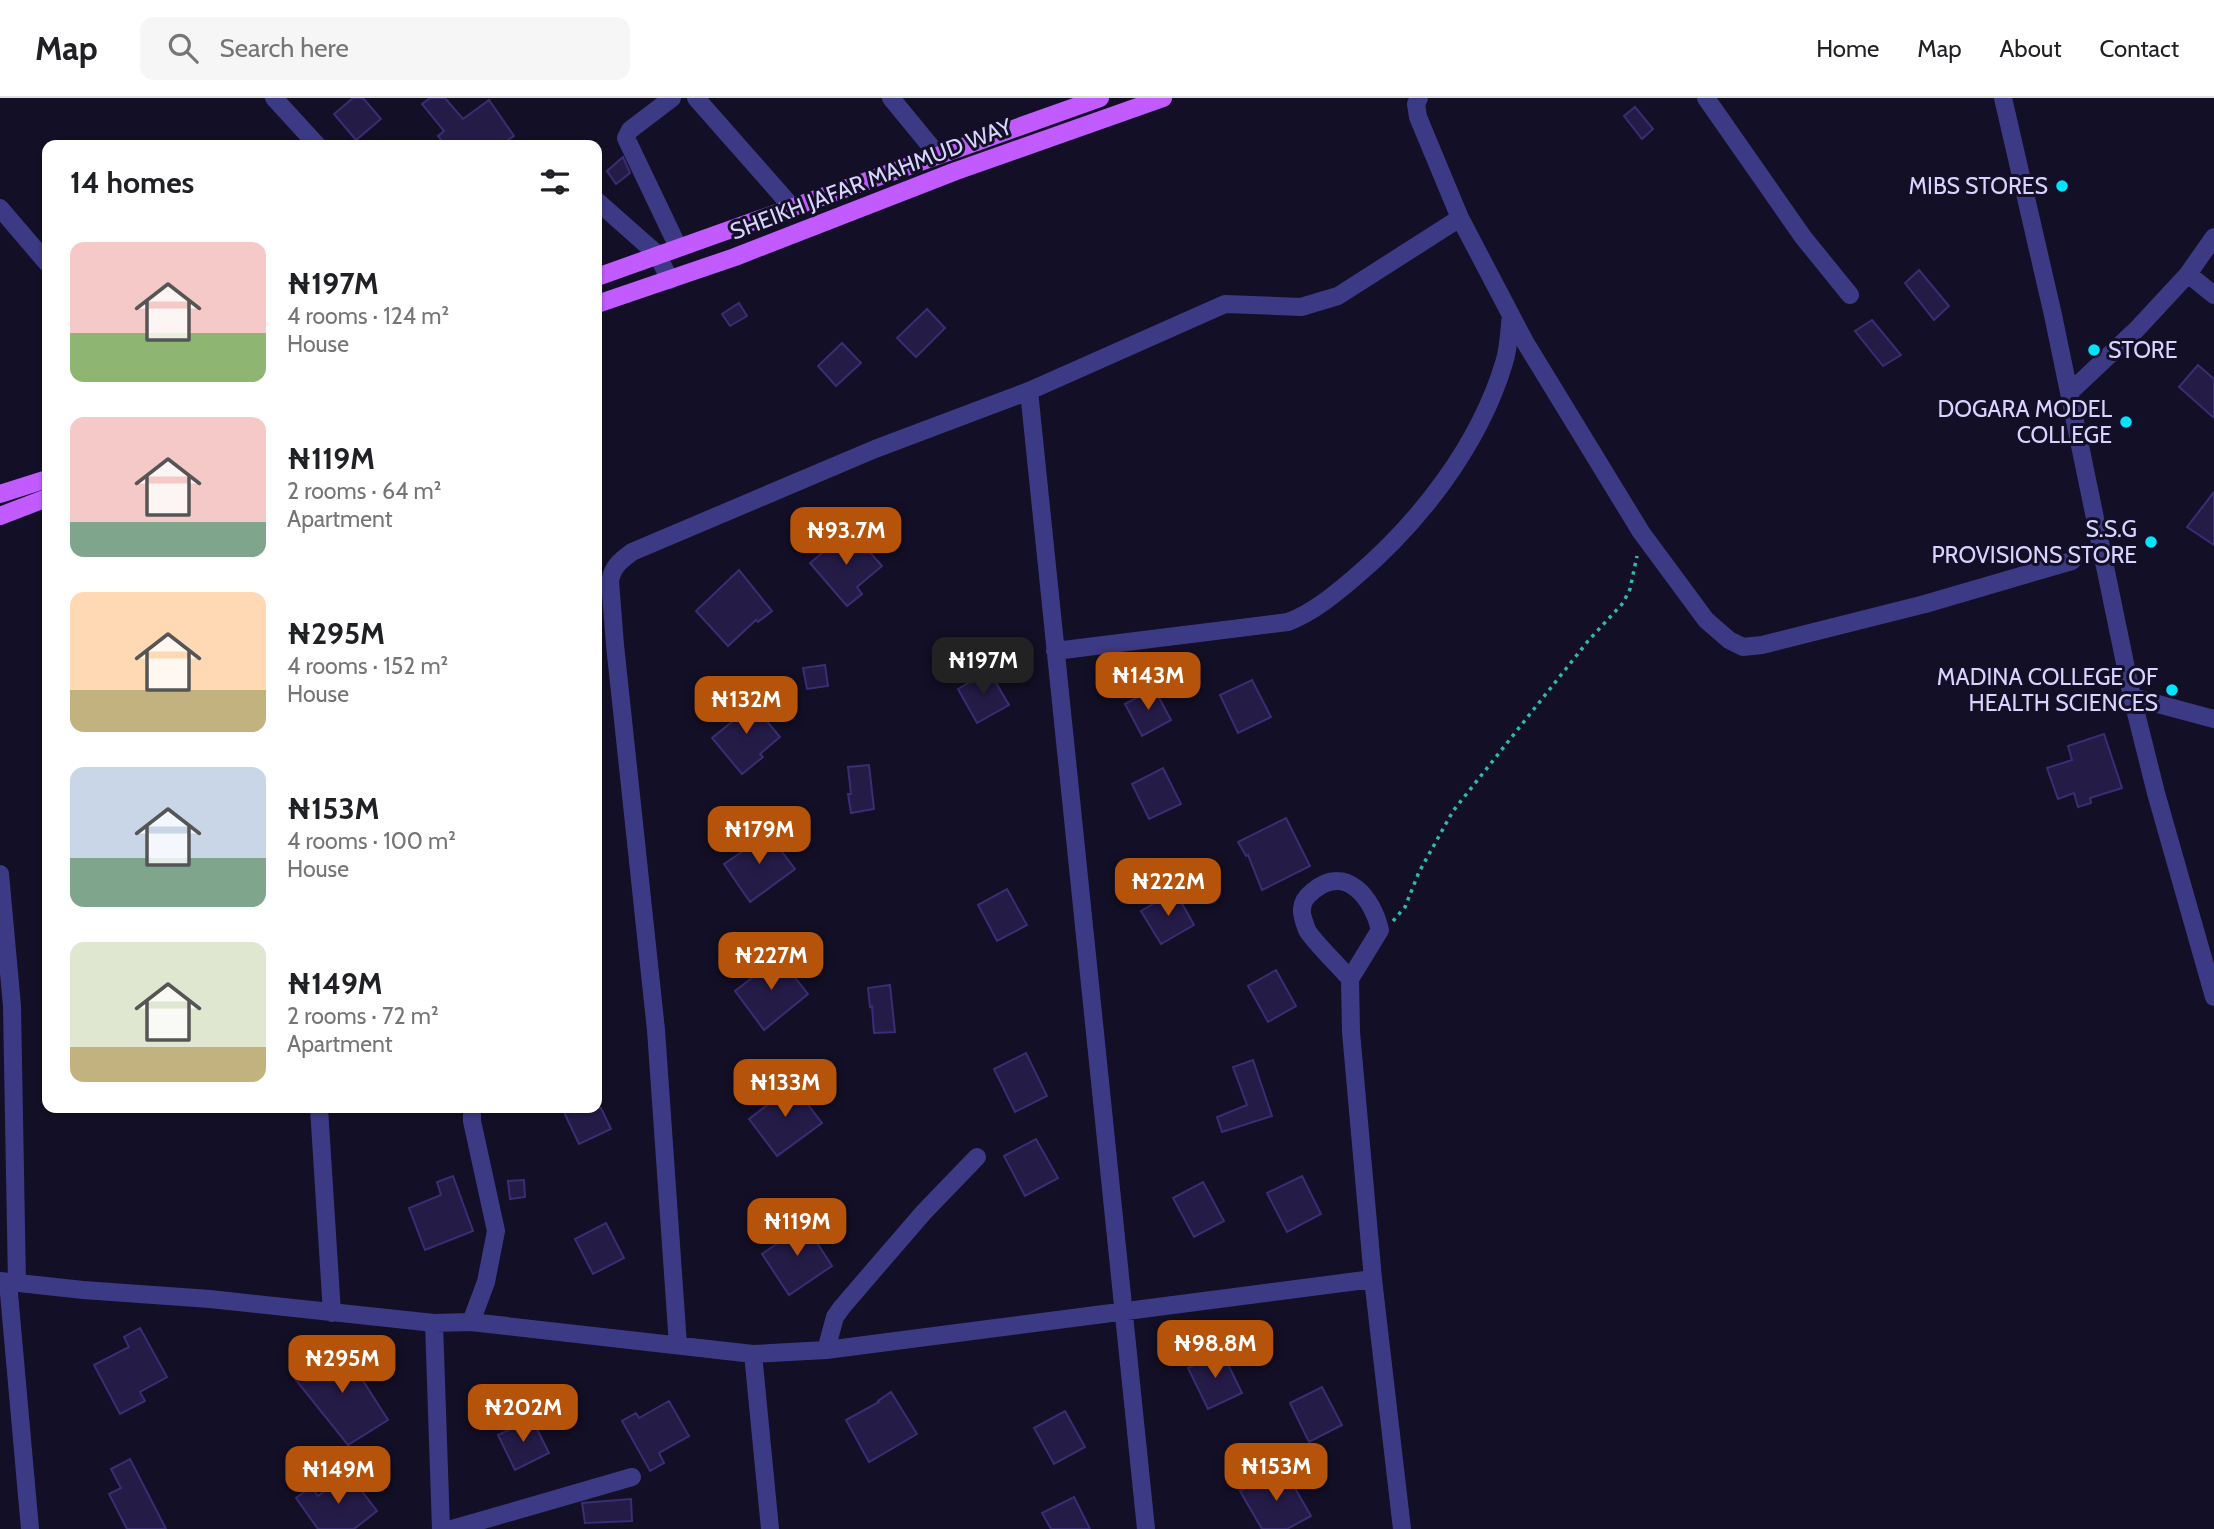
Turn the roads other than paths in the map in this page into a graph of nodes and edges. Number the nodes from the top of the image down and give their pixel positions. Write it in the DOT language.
graph roads {
  1 [pos="274,98"];
  2 [pos="672,98"];
  3 [pos="696,98"];
  4 [pos="891,98"];
  5 [pos="1100,98"];
  6 [pos="1163,98"];
  7 [pos="1419,98"];
  8 [pos="1706,98"];
  9 [pos="2003,98"];
  10 [pos="312,140"];
  11 [pos="937,154"];
  12 [pos="602,205"];
  13 [pos="792,207"];
  14 [pos="0,208"];
  15 [pos="1460,218"];
  16 [pos="2214,237"];
  17 [pos="678,247"];
  18 [pos="657,254"];
  19 [pos="42,257"];
  20 [pos="2188,274"];
  21 [pos="602,275"];
  22 [pos="670,280"];
  23 [pos="1850,295"];
  24 [pos="2214,295"];
  25 [pos="602,302"];
  26 [pos="1511,315"];
  27 [pos="1029,391"];
  28 [pos="2069,393"];
  29 [pos="42,481"];
  30 [pos="0,494"];
  31 [pos="42,500"];
  32 [pos="0,516"];
  33 [pos="2072,561"];
  34 [pos="1055,651"];
  35 [pos="2132,697"];
  36 [pos="2214,719"];
  37 [pos="0,874"];
  38 [pos="1350,979"];
  39 [pos="2214,997"];
  40 [pos="319,1113"];
  41 [pos="472,1113"];
  42 [pos="977,1157"];
  43 [pos="1373,1279"];
  44 [pos="8,1282"];
  45 [pos="1124,1310"];
  46 [pos="332,1313"];
  47 [pos="471,1322"];
  48 [pos="434,1323"];
  49 [pos="678,1345"];
  50 [pos="826,1350"];
  51 [pos="753,1354"];
  52 [pos="632,1477"];
  53 [pos="30,1529"];
  54 [pos="441,1529"];
  55 [pos="452,1529"];
  56 [pos="770,1529"];
  57 [pos="1146,1529"];
  58 [pos="1402,1529"];
  1 -- 10 [label="street"];
  2 -- 17 [label="street"];
  3 -- 13 [label="street"];
  4 -- 11 [label="street"];
  5 -- 11 [label="main road, SHEIKH JAFAR MAHMUD WAY"];
  6 -- 22 [label="main road, SHEIKH JAFAR MAHMUD WAY"];
  7 -- 15 [label="street"];
  8 -- 23 [label="street"];
  9 -- 28 [label="street"];
  11 -- 13 [label="main road, SHEIKH JAFAR MAHMUD WAY"];
  12 -- 18 [label="street"];
  13 -- 17 [label="main road, SHEIKH JAFAR MAHMUD WAY"];
  14 -- 19 [label="street"];
  15 -- 26 [label="street"];
  15 -- 27 [label="street"];
  16 -- 20 [label="street"];
  17 -- 18 [label="main road, SHEIKH JAFAR MAHMUD WAY"];
  18 -- 21 [label="main road, SHEIKH JAFAR MAHMUD WAY"];
  18 -- 22 [label="street"];
  20 -- 24 [label="street"];
  20 -- 28 [label="street"];
  22 -- 25 [label="main road, SHEIKH JAFAR MAHMUD WAY"];
  26 -- 33 [label="street"];
  26 -- 34 [label="street"];
  27 -- 34 [label="street"];
  27 -- 49 [label="street"];
  28 -- 35 [label="street"];
  29 -- 30 [label="main road"];
  31 -- 32 [label="main road"];
  34 -- 45 [label="street"];
  35 -- 36 [label="street"];
  35 -- 39 [label="street"];
  37 -- 44 [label="street"];
  38 -- 38 [label="street"];
  38 -- 43 [label="street"];
  40 -- 46 [label="street"];
  41 -- 47 [label="street"];
  42 -- 50 [label="street"];
  43 -- 45 [label="street"];
  43 -- 58 [label="street"];
  44 -- 46 [label="street"];
  44 -- 53 [label="street"];
  45 -- 50 [label="street"];
  45 -- 57 [label="street"];
  46 -- 48 [label="street"];
  47 -- 48 [label="street"];
  47 -- 49 [label="street"];
  48 -- 54 [label="street"];
  49 -- 51 [label="street"];
  50 -- 51 [label="street"];
  51 -- 56 [label="street"];
  52 -- 55 [label="street"];
}
